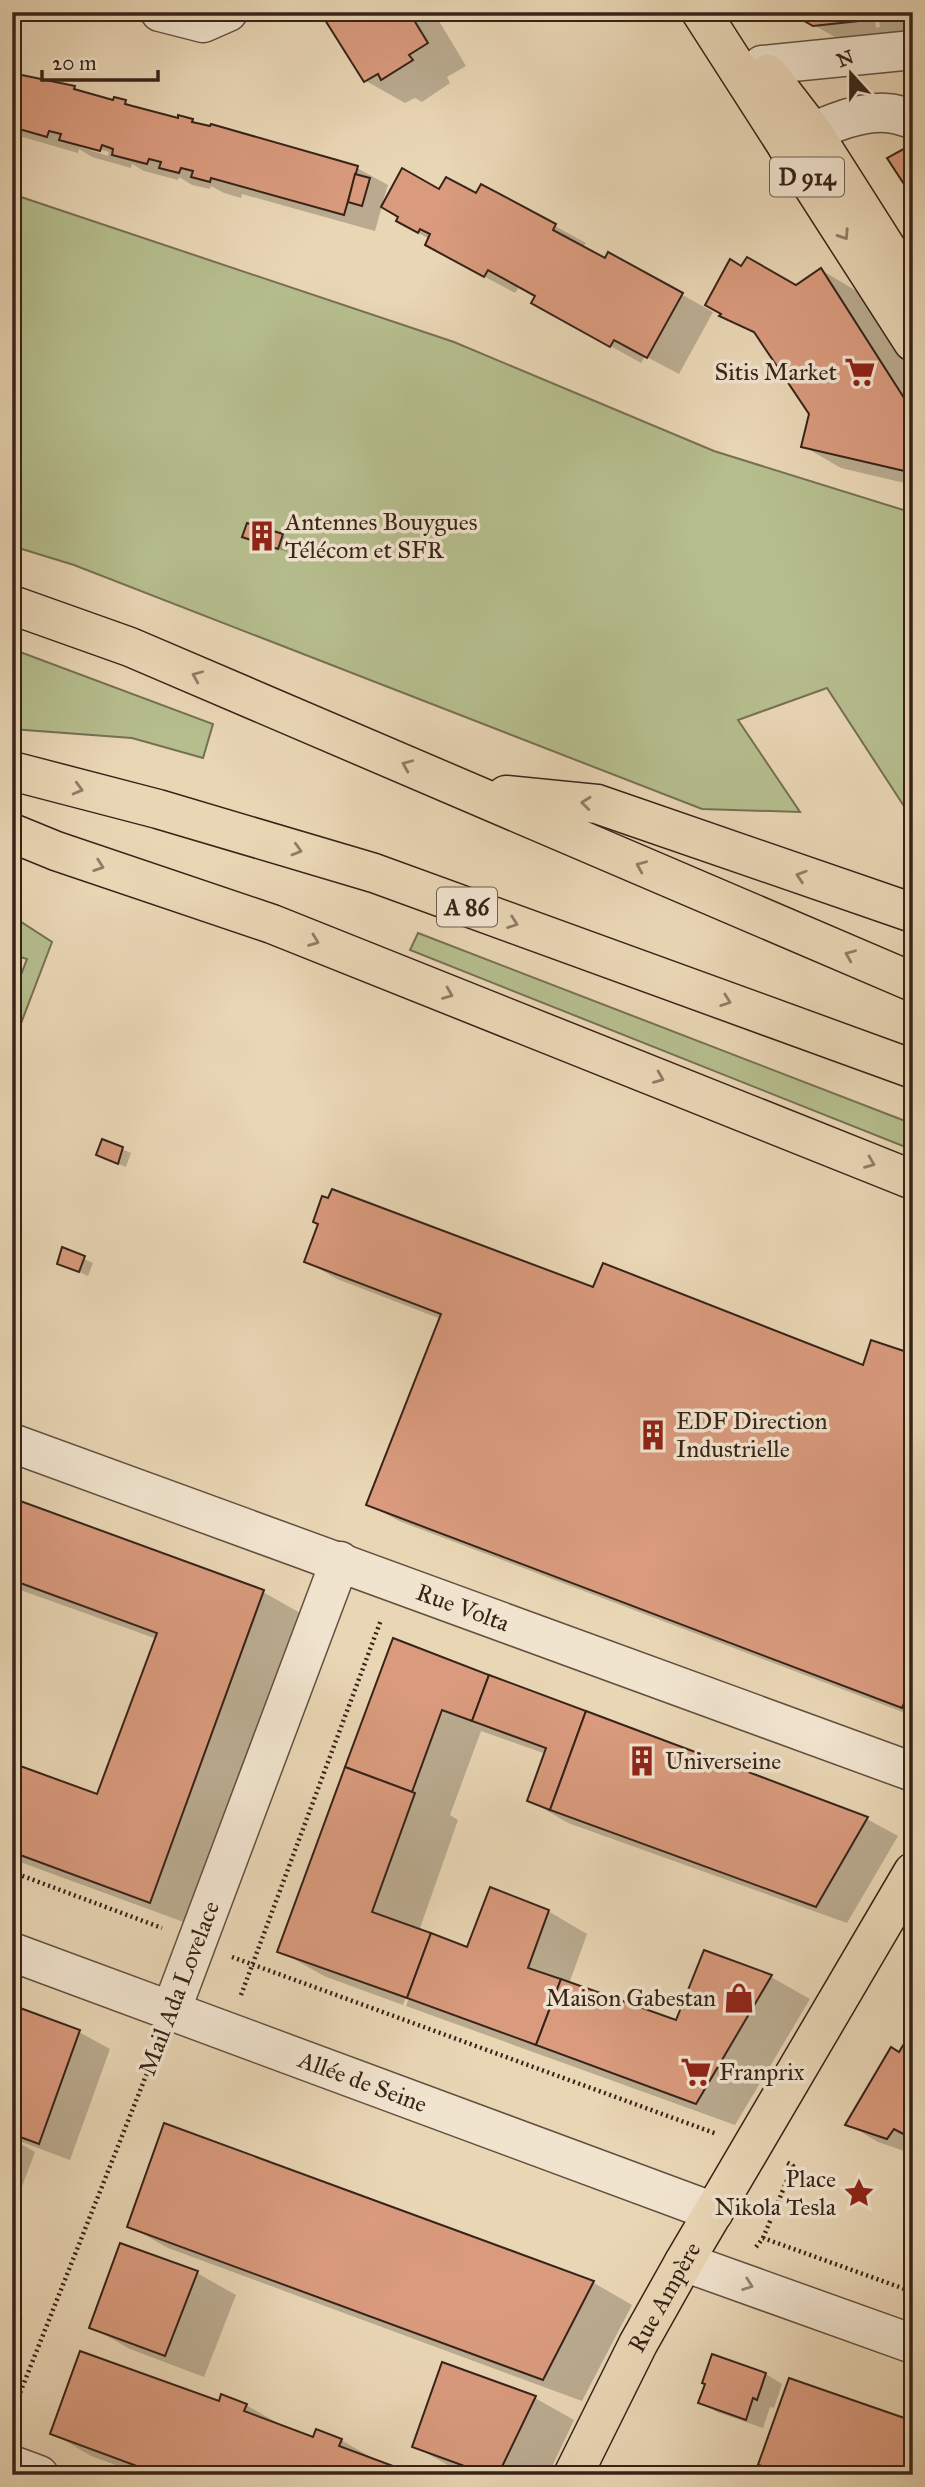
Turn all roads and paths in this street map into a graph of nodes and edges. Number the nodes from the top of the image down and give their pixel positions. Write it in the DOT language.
graph roads {
  1 [pos="160,12"];
  2 [pos="228,12"];
  3 [pos="701,12"];
  4 [pos="728,12"];
  5 [pos="913,50"];
  6 [pos="761,65"];
  7 [pos="913,119"];
  8 [pos="799,139"];
  9 [pos="913,290"];
  10 [pos="913,342"];
  11 [pos="12,606"];
  12 [pos="12,771"];
  13 [pos="470,792"];
  14 [pos="12,833"];
  15 [pos="913,913"];
  16 [pos="913,982"];
  17 [pos="913,1069"];
  18 [pos="913,1180"];
  19 [pos="12,1443"];
  20 [pos="340,1561"];
  21 [pos="395,1583"];
  22 [pos="913,1772"];
  23 [pos="12,1872"];
  24 [pos="913,1872"];
  25 [pos="197,1941"];
  26 [pos="12,1952"];
  27 [pos="252,1966"];
  28 [pos="171,2011"];
  29 [pos="227,2031"];
  30 [pos="752,2146"];
  31 [pos="714,2212"];
  32 [pos="763,2238"];
  33 [pos="755,2247"];
  34 [pos="684,2262"];
  35 [pos="913,2292"];
  36 [pos="913,2344"];
  37 [pos="12,2413"];
  38 [pos="12,2465"];
  39 [pos="39,2475"];
  40 [pos="573,2475"];
  1 -- 2 [label="street"];
  3 -- 8 [label="main road, D 914"];
  4 -- 6 [label="main road, D 914"];
  5 -- 6 [label="street"];
  6 -- 8 [label="main road, D 914"];
  7 -- 8 [label="street"];
  8 -- 9 [label="main road, D 914"];
  8 -- 10 [label="main road, D 914, one-way"];
  13 -- 11 [label="main road, one-way"];
  12 -- 17 [label="main road, A 86, one-way"];
  15 -- 13 [label="main road, one-way"];
  16 -- 13 [label="main road, one-way"];
  14 -- 18 [label="main road, one-way"];
  19 -- 20 [label="street, Rue Volta"];
  20 -- 21 [label="street, Rue Volta"];
  20 -- 25 [label="street, Mail Ada Lovelace"];
  21 -- 22 [label="street, Rue Volta"];
  21 -- 27 [label="path"];
  23 -- 25 [label="path"];
  24 -- 30 [label="main road, Rue Ampère"];
  25 -- 27 [label="path"];
  25 -- 28 [label="street, Mail Ada Lovelace"];
  26 -- 28 [label="street, Allée de Seine"];
  27 -- 29 [label="path"];
  27 -- 30 [label="path"];
  28 -- 29 [label="street, Allée de Seine"];
  28 -- 37 [label="path, Mail Ada Lovelace"];
  29 -- 31 [label="street, Allée de Seine"];
  30 -- 31 [label="main road, Rue Ampère"];
  30 -- 32 [label="path"];
  31 -- 34 [label="main road, Rue Ampère"];
  32 -- 33 [label="path"];
  32 -- 35 [label="path"];
  34 -- 36 [label="street, one-way"];
  34 -- 40 [label="main road, Rue Ampère"];
  38 -- 39 [label="street"];
}
